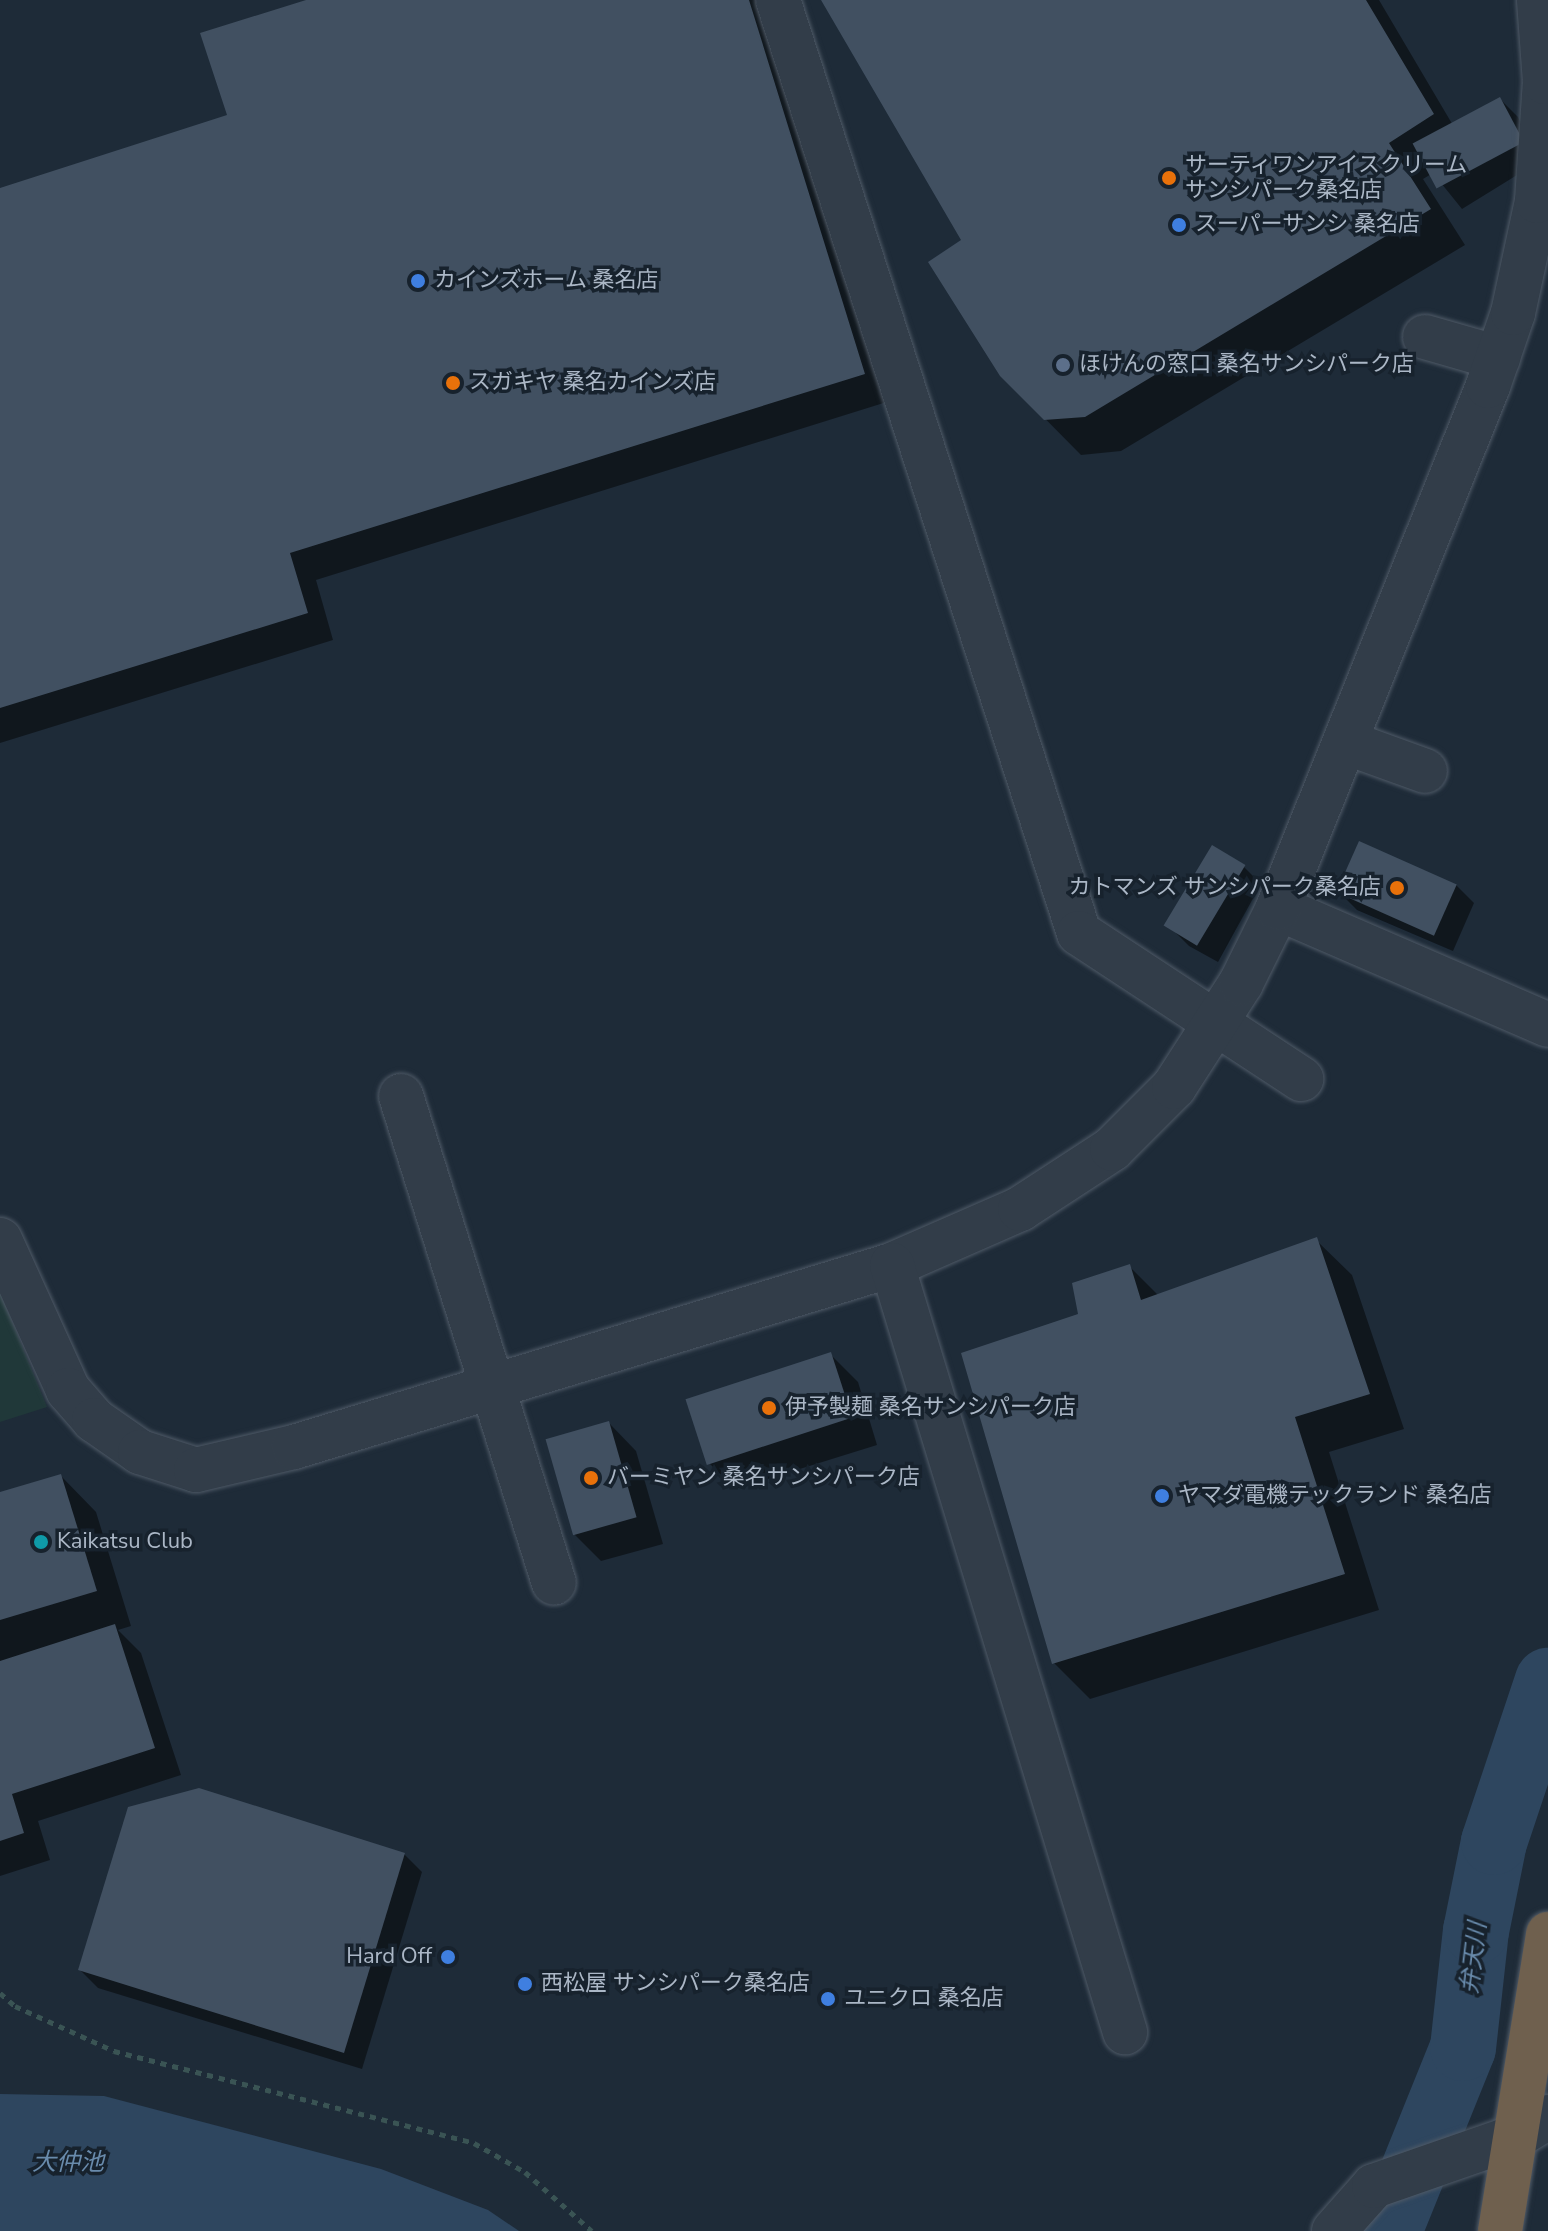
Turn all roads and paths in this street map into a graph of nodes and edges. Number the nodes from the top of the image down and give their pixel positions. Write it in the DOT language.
graph roads {
  1 [pos="778,0"];
  2 [pos="1539,0"];
  3 [pos="1546,136"];
  4 [pos="1425,337"];
  5 [pos="1498,358"];
  6 [pos="1345,742"];
  7 [pos="1425,771"];
  8 [pos="1278,908"];
  9 [pos="1214,1024"];
  10 [pos="1548,1025"];
  11 [pos="1301,1079"];
  12 [pos="401,1096"];
  13 [pos="0,1240"];
  14 [pos="892,1265"];
  15 [pos="491,1388"];
  16 [pos="554,1583"];
  17 [pos="1548,1934"];
  18 [pos="0,1993"];
  19 [pos="1125,2032"];
  20 [pos="1531,2127"];
  21 [pos="592,2231"];
  22 [pos="1334,2231"];
  23 [pos="1500,2231"];
  1 -- 9 [label="street"];
  2 -- 3 [label="street"];
  3 -- 5 [label="street"];
  4 -- 5 [label="street"];
  5 -- 6 [label="street"];
  6 -- 7 [label="street"];
  6 -- 8 [label="street"];
  8 -- 9 [label="street"];
  8 -- 10 [label="street"];
  9 -- 11 [label="street"];
  9 -- 14 [label="street"];
  12 -- 15 [label="street"];
  13 -- 15 [label="street"];
  14 -- 15 [label="street"];
  14 -- 19 [label="street"];
  15 -- 16 [label="street"];
  17 -- 20 [label="highway"];
  18 -- 21 [label="path"];
  20 -- 22 [label="street"];
  20 -- 23 [label="highway"];
}
